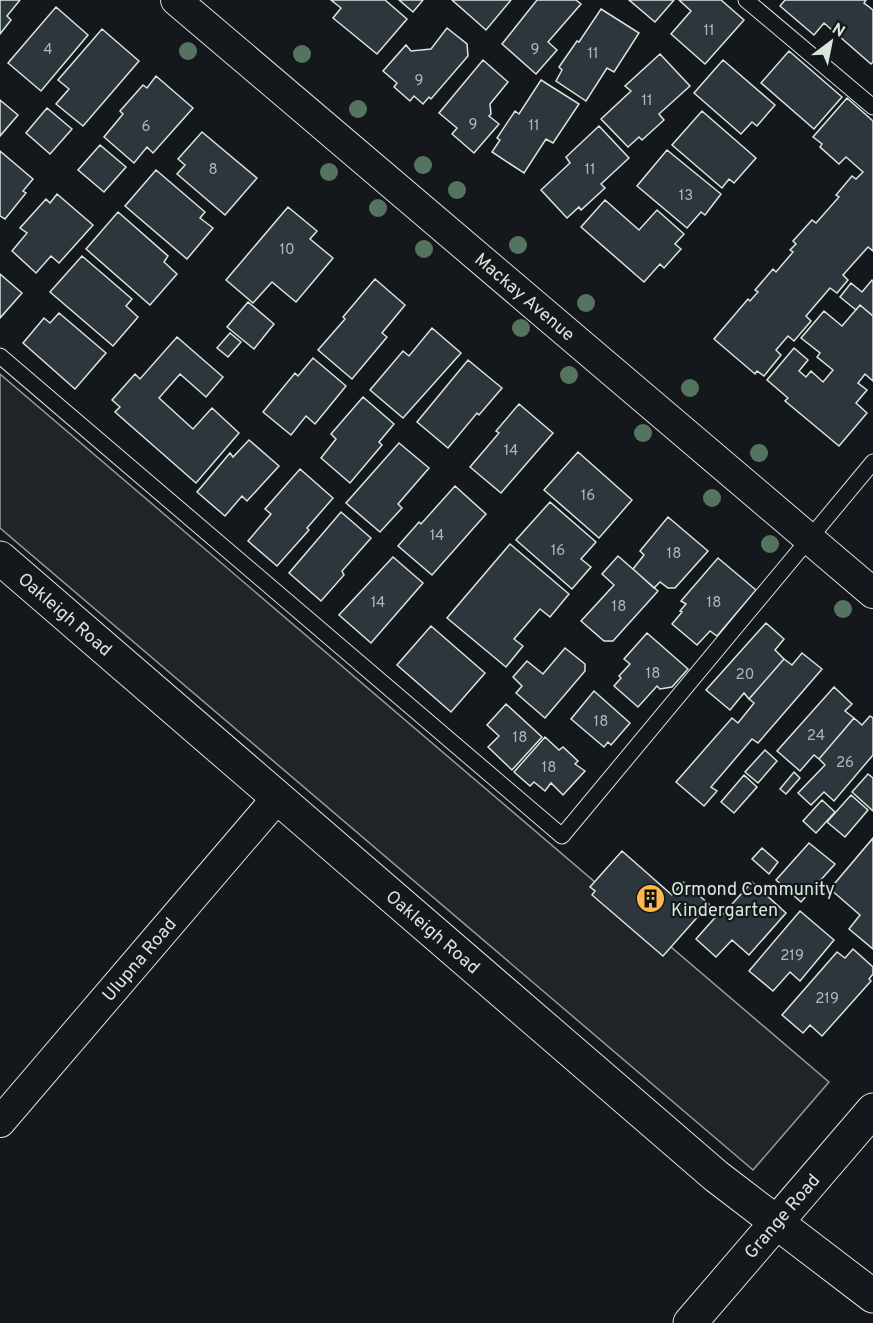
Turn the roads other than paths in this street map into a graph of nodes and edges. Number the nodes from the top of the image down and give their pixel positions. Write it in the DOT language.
graph roads {
  1 [pos="176,0"];
  2 [pos="746,0"];
  3 [pos="873,107"];
  4 [pos="0,356"];
  5 [pos="873,462"];
  6 [pos="809,538"];
  7 [pos="0,558"];
  8 [pos="873,593"];
  9 [pos="278,797"];
  10 [pos="873,1110"];
  11 [pos="0,1122"];
  12 [pos="777,1222"];
  13 [pos="873,1296"];
  14 [pos="690,1323"];
  1 -- 6 [label="street, Mackay Avenue"];
  2 -- 3 [label="lane"];
  4 -- 6 [label="lane"];
  5 -- 6 [label="lane"];
  6 -- 8 [label="street, Mackay Avenue"];
  7 -- 9 [label="street, Oakleigh Road"];
  9 -- 11 [label="street, Ulupna Road"];
  9 -- 12 [label="street, Oakleigh Road"];
  10 -- 12 [label="street, Grange Road"];
  12 -- 13 [label="street, Oakleigh Road"];
  12 -- 14 [label="street, Grange Road"];
}
